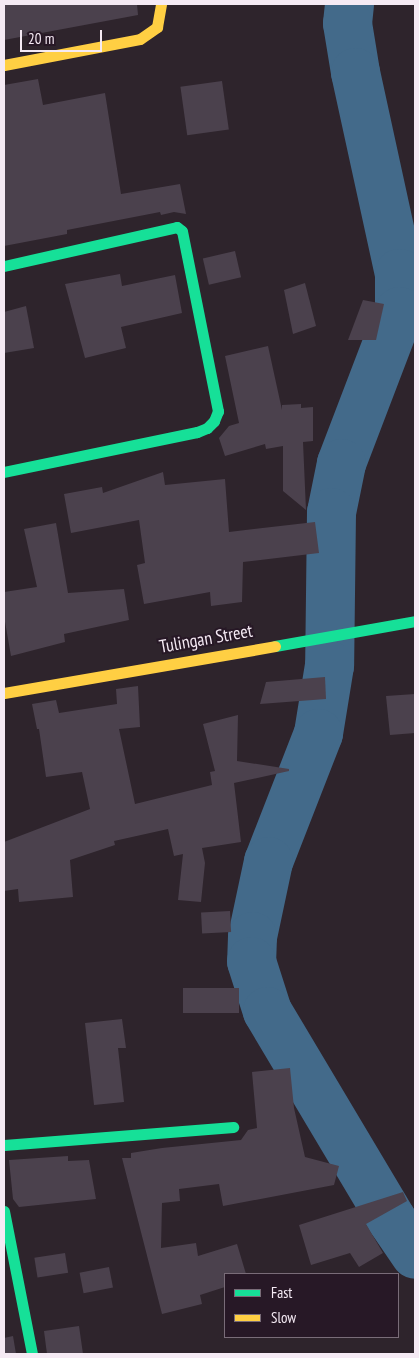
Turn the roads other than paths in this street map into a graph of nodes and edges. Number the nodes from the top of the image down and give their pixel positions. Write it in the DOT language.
graph roads {
  1 [pos="161,4"];
  2 [pos="4,65"];
  3 [pos="4,266"];
  4 [pos="4,472"];
  5 [pos="415,620"];
  6 [pos="4,693"];
  7 [pos="233,1126"];
  8 [pos="4,1145"];
  9 [pos="4,1211"];
  10 [pos="32,1354"];
  1 -- 2 [label="street"];
  3 -- 4 [label="street"];
  5 -- 6 [label="street, Tulingan Street"];
  7 -- 8 [label="street"];
  9 -- 10 [label="street"];
}
